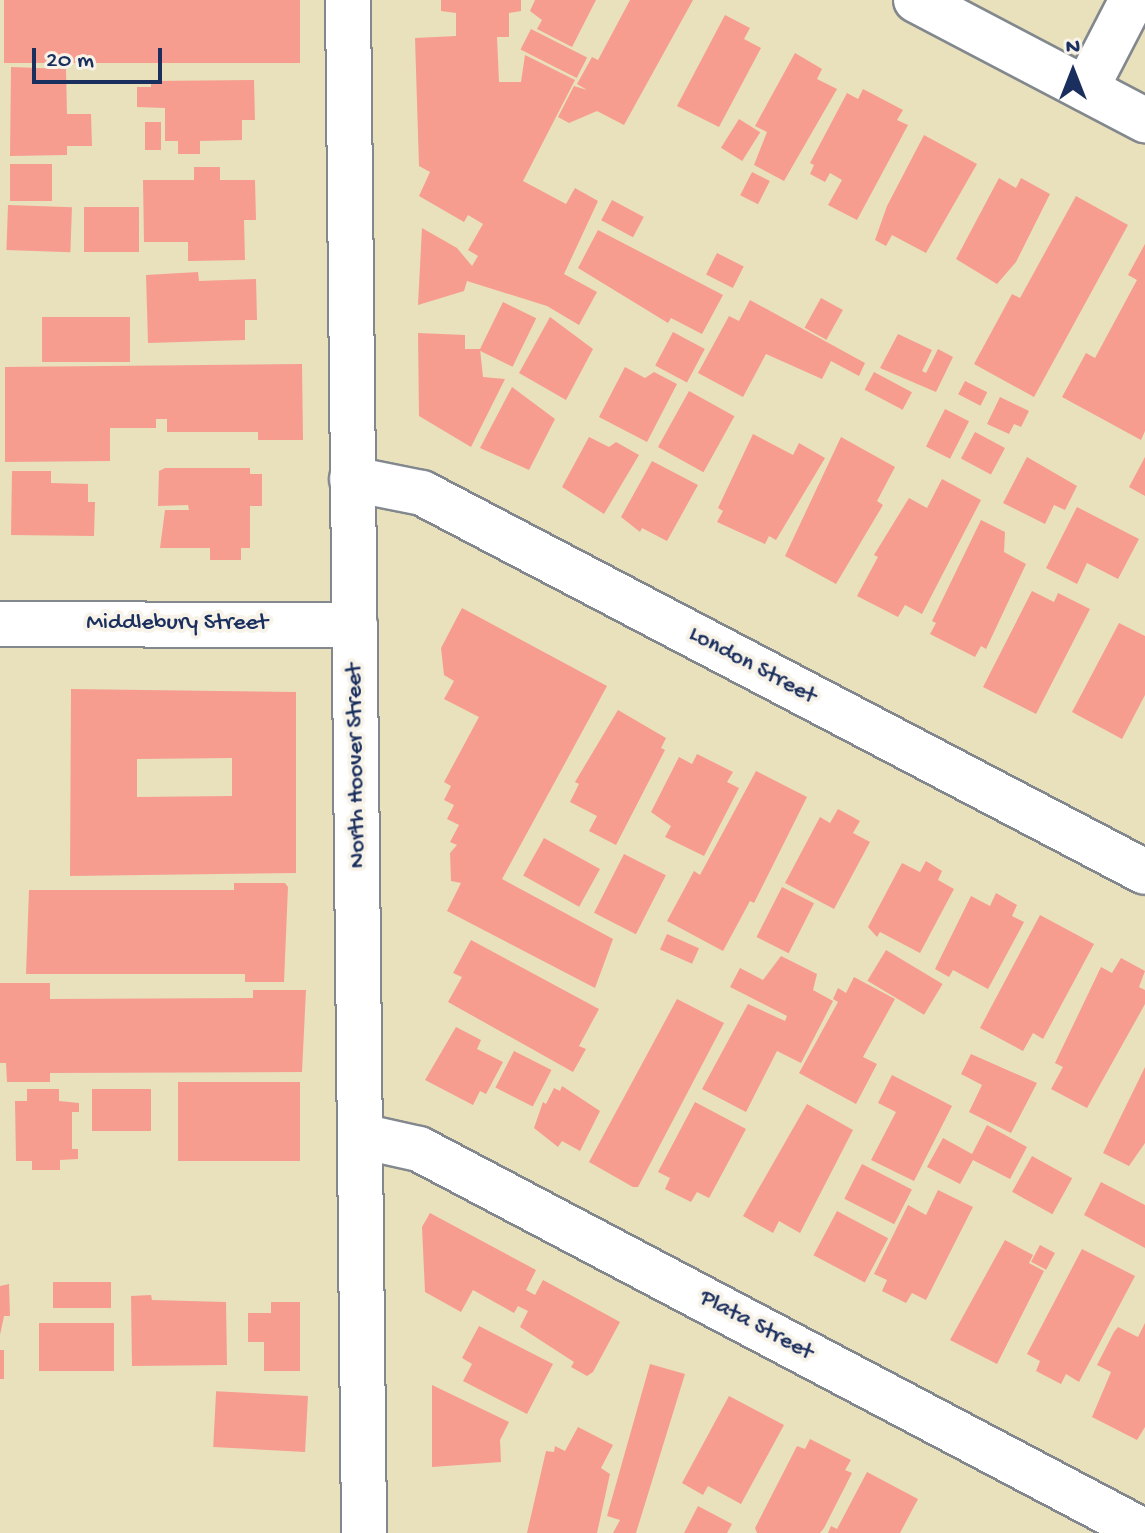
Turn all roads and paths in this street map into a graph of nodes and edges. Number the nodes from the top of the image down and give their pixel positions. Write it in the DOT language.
graph roads {
  1 [pos="348,0"];
  2 [pos="916,0"];
  3 [pos="1132,0"];
  4 [pos="1086,89"];
  5 [pos="1145,120"];
  6 [pos="352,479"];
  7 [pos="0,624"];
  8 [pos="355,625"];
  9 [pos="1145,872"];
  10 [pos="361,1136"];
  11 [pos="1145,1532"];
  12 [pos="364,1533"];
  1 -- 6 [label="street, North Hoover Street"];
  2 -- 4 [label="street"];
  3 -- 4 [label="street"];
  4 -- 5 [label="street"];
  6 -- 8 [label="street, North Hoover Street"];
  6 -- 9 [label="street, London Street"];
  7 -- 8 [label="street, Middlebury Street"];
  8 -- 10 [label="street, North Hoover Street"];
  10 -- 11 [label="street, Plata Street"];
  10 -- 12 [label="street, North Hoover Street"];
}
